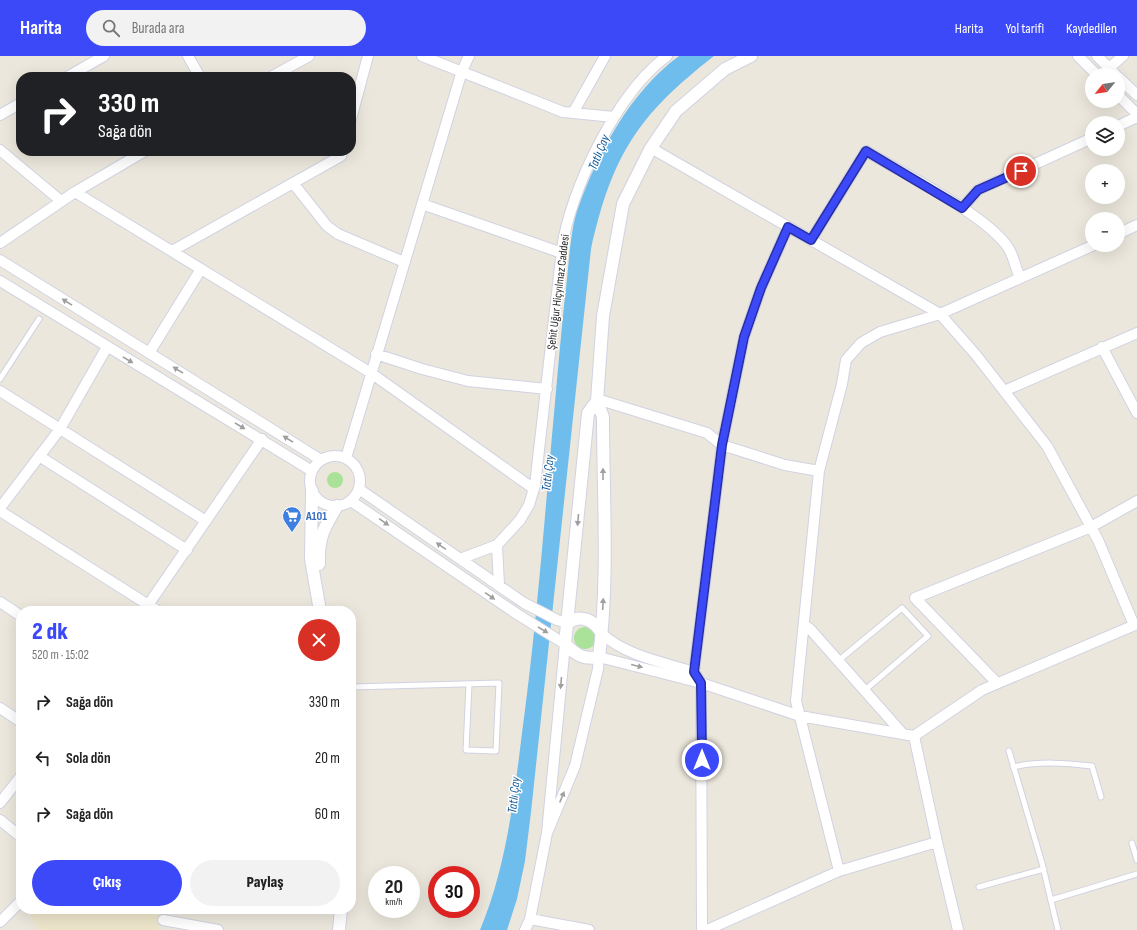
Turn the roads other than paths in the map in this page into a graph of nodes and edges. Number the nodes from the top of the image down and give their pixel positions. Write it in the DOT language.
graph roads {
  1 [pos="104,56"];
  2 [pos="188,56"];
  3 [pos="309,56"];
  4 [pos="368,56"];
  5 [pos="422,56"];
  6 [pos="469,56"];
  7 [pos="605,56"];
  8 [pos="667,56"];
  9 [pos="751,56"];
  10 [pos="1078,56"];
  11 [pos="1097,56"];
  12 [pos="1123,56"];
  13 [pos="1090,68"];
  14 [pos="1109,68"];
  15 [pos="1117,68"];
  16 [pos="462,71"];
  17 [pos="76,72"];
  18 [pos="197,72"];
  19 [pos="280,72"];
  20 [pos="1125,84"];
  21 [pos="1137,95"];
  22 [pos="356,100"];
  23 [pos="1125,102"];
  24 [pos="16,106"];
  25 [pos="573,113"];
  26 [pos="1137,114"];
  27 [pos="0,115"];
  28 [pos="614,117"];
  29 [pos="1137,117"];
  30 [pos="1125,123"];
  31 [pos="1085,141"];
  32 [pos="651,148"];
  33 [pos="0,150"];
  34 [pos="136,156"];
  35 [pos="341,156"];
  36 [pos="293,183"];
  37 [pos="75,192"];
  38 [pos="62,201"];
  39 [pos="422,204"];
  40 [pos="962,208"];
  41 [pos="1137,226"];
  42 [pos="788,227"];
  43 [pos="1125,231"];
  44 [pos="811,240"];
  45 [pos="0,243"];
  46 [pos="1085,249"];
  47 [pos="172,251"];
  48 [pos="562,252"];
  49 [pos="0,260"];
  50 [pos="404,262"];
  51 [pos="201,269"];
  52 [pos="1020,278"];
  53 [pos="0,281"];
  54 [pos="940,314"];
  55 [pos="39,319"];
  56 [pos="1137,333"];
  57 [pos="107,347"];
  58 [pos="1102,348"];
  59 [pos="149,352"];
  60 [pos="376,354"];
  61 [pos="371,373"];
  62 [pos="0,379"];
  63 [pos="548,389"];
  64 [pos="0,391"];
  65 [pos="1004,391"];
  66 [pos="597,400"];
  67 [pos="1137,413"];
  68 [pos="60,429"];
  69 [pos="262,439"];
  70 [pos="722,445"];
  71 [pos="39,456"];
  72 [pos="346,458"];
  73 [pos="321,460"];
  74 [pos="312,471"];
  75 [pos="819,471"];
  76 [pos="359,489"];
  77 [pos="534,489"];
  78 [pos="312,491"];
  79 [pos="351,501"];
  80 [pos="1137,501"];
  81 [pos="337,506"];
  82 [pos="0,509"];
  83 [pos="206,521"];
  84 [pos="1091,527"];
  85 [pos="497,545"];
  86 [pos="186,550"];
  87 [pos="460,559"];
  88 [pos="499,585"];
  89 [pos="0,602"];
  90 [pos="143,606"];
  91 [pos="147,606"];
  92 [pos="319,606"];
  93 [pos="320,606"];
  94 [pos="16,613"];
  95 [pos="564,622"];
  96 [pos="1136,624"];
  97 [pos="804,625"];
  98 [pos="602,634"];
  99 [pos="562,642"];
  100 [pos="599,657"];
  101 [pos="838,661"];
  102 [pos="694,672"];
  103 [pos="701,683"];
  104 [pos="997,683"];
  105 [pos="469,684"];
  106 [pos="356,687"];
  107 [pos="864,690"];
  108 [pos="0,708"];
  109 [pos="800,716"];
  110 [pos="16,719"];
  111 [pos="903,734"];
  112 [pos="914,736"];
  113 [pos="1009,751"];
  114 [pos="1013,767"];
  115 [pos="16,782"];
  116 [pos="1101,797"];
  117 [pos="0,803"];
  118 [pos="0,820"];
  119 [pos="16,833"];
  120 [pos="547,834"];
  121 [pos="937,842"];
  122 [pos="1132,842"];
  123 [pos="1137,860"];
  124 [pos="1044,870"];
  125 [pos="839,871"];
  126 [pos="1137,874"];
  127 [pos="979,887"];
  128 [pos="1051,900"];
  129 [pos="16,905"];
  130 [pos="341,914"];
  131 [pos="530,919"];
  132 [pos="163,920"];
  133 [pos="0,922"];
  134 [pos="218,930"];
  135 [pos="339,930"];
  136 [pos="525,930"];
  137 [pos="589,930"];
  138 [pos="702,930"];
  139 [pos="707,930"];
  140 [pos="958,930"];
  141 [pos="1058,930"];
  1 -- 17 [label="street"];
  2 -- 18 [label="street"];
  3 -- 19 [label="street"];
  4 -- 22 [label="street"];
  5 -- 16 [label="street"];
  6 -- 16 [label="street"];
  7 -- 25 [label="street"];
  8 -- 28 [label="street, Şehit Uğur Hiçyılmaz Caddesi"];
  9 -- 32 [label="street"];
  10 -- 13 [label="street"];
  11 -- 14 [label="street"];
  12 -- 15 [label="street"];
  16 -- 25 [label="street"];
  16 -- 39 [label="street"];
  20 -- 21 [label="street"];
  23 -- 26 [label="street"];
  24 -- 27 [label="street"];
  25 -- 28 [label="street"];
  28 -- 48 [label="street, Şehit Uğur Hiçyılmaz Caddesi"];
  29 -- 30 [label="street"];
  31 -- 40 [label="street"];
  32 -- 42 [label="street"];
  32 -- 66 [label="street"];
  33 -- 38 [label="street"];
  34 -- 37 [label="street"];
  35 -- 36 [label="street"];
  36 -- 47 [label="street"];
  36 -- 50 [label="street"];
  37 -- 38 [label="street"];
  37 -- 47 [label="street"];
  38 -- 45 [label="street"];
  39 -- 48 [label="street"];
  39 -- 50 [label="street"];
  40 -- 44 [label="street"];
  40 -- 52 [label="street"];
  41 -- 43 [label="street"];
  42 -- 44 [label="street"];
  42 -- 70 [label="street"];
  44 -- 54 [label="street"];
  46 -- 52 [label="street"];
  47 -- 51 [label="street"];
  48 -- 63 [label="street, Şehit Uğur Hiçyılmaz Caddesi"];
  59 -- 49 [label="street, one-way"];
  50 -- 60 [label="street"];
  51 -- 59 [label="street"];
  51 -- 61 [label="street"];
  52 -- 54 [label="street"];
  53 -- 57 [label="street"];
  54 -- 65 [label="street"];
  54 -- 75 [label="street"];
  55 -- 62 [label="lane"];
  56 -- 58 [label="street"];
  57 -- 68 [label="street"];
  57 -- 69 [label="street, one-way"];
  58 -- 65 [label="street"];
  58 -- 67 [label="street"];
  73 -- 59 [label="street, one-way"];
  60 -- 61 [label="street"];
  60 -- 63 [label="street"];
  61 -- 72 [label="street"];
  61 -- 77 [label="street"];
  63 -- 77 [label="street, Şehit Uğur Hiçyılmaz Caddesi"];
  64 -- 68 [label="street"];
  65 -- 84 [label="street"];
  66 -- 70 [label="street"];
  66 -- 95 [label="street, one-way"];
  98 -- 66 [label="street, one-way"];
  68 -- 71 [label="street"];
  68 -- 83 [label="street"];
  69 -- 74 [label="street"];
  69 -- 83 [label="street"];
  70 -- 75 [label="street"];
  70 -- 102 [label="street"];
  71 -- 82 [label="street"];
  71 -- 86 [label="street"];
  72 -- 73 [label="street"];
  72 -- 76 [label="street"];
  73 -- 74 [label="street"];
  74 -- 78 [label="street"];
  75 -- 97 [label="street"];
  76 -- 79 [label="street"];
  87 -- 76 [label="street, one-way"];
  77 -- 85 [label="street, Şehit Uğur Hiçyılmaz Caddesi"];
  78 -- 81 [label="street"];
  78 -- 92 [label="street"];
  79 -- 81 [label="street"];
  79 -- 99 [label="street, one-way"];
  80 -- 84 [label="street"];
  81 -- 93 [label="street"];
  82 -- 90 [label="street"];
  83 -- 86 [label="street"];
  84 -- 96 [label="street"];
  84 -- 104 [label="street"];
  85 -- 87 [label="street"];
  85 -- 88 [label="street"];
  86 -- 91 [label="street"];
  87 -- 88 [label="street"];
  88 -- 95 [label="street"];
  89 -- 94 [label="street"];
  95 -- 98 [label="street"];
  95 -- 99 [label="street"];
  96 -- 104 [label="street"];
  97 -- 101 [label="street"];
  97 -- 109 [label="street"];
  98 -- 100 [label="street"];
  98 -- 102 [label="street"];
  99 -- 100 [label="street"];
  99 -- 120 [label="street, one-way"];
  100 -- 103 [label="street, one-way"];
  120 -- 100 [label="street, one-way"];
  101 -- 107 [label="street"];
  101 -- 107 [label="lane"];
  102 -- 103 [label="street"];
  103 -- 109 [label="street"];
  103 -- 138 [label="street"];
  104 -- 112 [label="street"];
  105 -- 105 [label="lane"];
  105 -- 106 [label="lane"];
  107 -- 111 [label="street"];
  108 -- 110 [label="street"];
  109 -- 111 [label="street"];
  109 -- 125 [label="street"];
  111 -- 112 [label="street"];
  112 -- 121 [label="street"];
  113 -- 114 [label="lane"];
  114 -- 116 [label="lane"];
  114 -- 124 [label="lane"];
  115 -- 117 [label="street"];
  118 -- 119 [label="street"];
  120 -- 131 [label="street"];
  121 -- 125 [label="street"];
  121 -- 140 [label="street"];
  122 -- 123 [label="lane"];
  124 -- 127 [label="lane"];
  124 -- 128 [label="lane"];
  125 -- 139 [label="street"];
  126 -- 128 [label="lane"];
  128 -- 141 [label="lane"];
  129 -- 133 [label="street"];
  130 -- 135 [label="street"];
  131 -- 136 [label="street"];
  131 -- 137 [label="street"];
  132 -- 134 [label="street"];
}
